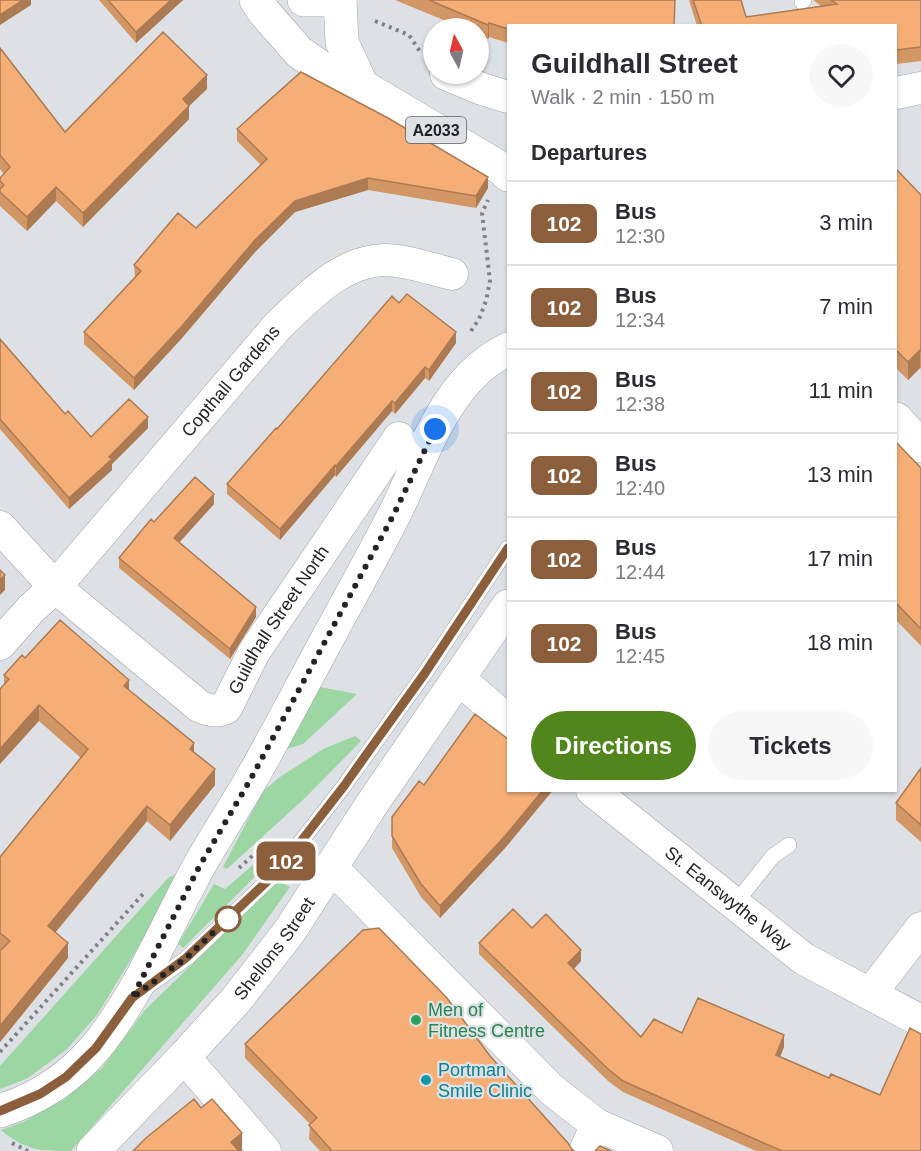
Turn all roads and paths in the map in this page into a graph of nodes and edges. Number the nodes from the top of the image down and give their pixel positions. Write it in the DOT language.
graph roads {
  1 [pos="256,0"];
  2 [pos="304,0"];
  3 [pos="340,0"];
  4 [pos="374,21"];
  5 [pos="423,53"];
  6 [pos="470,84"];
  7 [pos="362,87"];
  8 [pos="921,88"];
  9 [pos="897,93"];
  10 [pos="507,97"];
  11 [pos="499,186"];
  12 [pos="452,274"];
  13 [pos="490,281"];
  14 [pos="507,350"];
  15 [pos="897,420"];
  16 [pos="399,438"];
  17 [pos="921,446"];
  18 [pos="0,527"];
  19 [pos="507,550"];
  20 [pos="55,587"];
  21 [pos="507,607"];
  22 [pos="0,644"];
  23 [pos="458,678"];
  24 [pos="507,720"];
  25 [pos="609,796"];
  26 [pos="789,845"];
  27 [pos="331,867"];
  28 [pos="148,889"];
  29 [pos="734,905"];
  30 [pos="921,928"];
  31 [pos="870,993"];
  32 [pos="132,998"];
  33 [pos="921,1021"];
  34 [pos="0,1052"];
  35 [pos="184,1057"];
  36 [pos="0,1111"];
  37 [pos="591,1138"];
  38 [pos="93,1151"];
  39 [pos="265,1151"];
  40 [pos="657,1151"];
  1 -- 7 [label="main road"];
  2 -- 3 [label="main road"];
  3 -- 7 [label="main road"];
  4 -- 5 [label="path"];
  6 -- 10 [label="street"];
  7 -- 11 [label="main road, A2033"];
  8 -- 9 [label="street"];
  11 -- 13 [label="path"];
  12 -- 20 [label="street, Copthall Gardens"];
  14 -- 32 [label="main road"];
  15 -- 17 [label="main road"];
  16 -- 20 [label="street, Guildhall Street North"];
  18 -- 20 [label="street, Guildhall Street North"];
  19 -- 32 [label="lane"];
  20 -- 22 [label="street, Copthall Gardens"];
  21 -- 23 [label="main road, Shellons Street"];
  23 -- 24 [label="street"];
  23 -- 27 [label="main road, Shellons Street"];
  25 -- 29 [label="street, St. Eanswythe Way"];
  26 -- 29 [label="lane"];
  27 -- 35 [label="main road, Shellons Street"];
  27 -- 37 [label="street"];
  28 -- 34 [label="path"];
  29 -- 31 [label="street, St. Eanswythe Way"];
  30 -- 31 [label="street"];
  31 -- 33 [label="street, St. Eanswythe Way"];
  32 -- 36 [label="main road"];
  35 -- 38 [label="main road, Shellons Street"];
  35 -- 39 [label="street"];
  37 -- 40 [label="street"];
}
